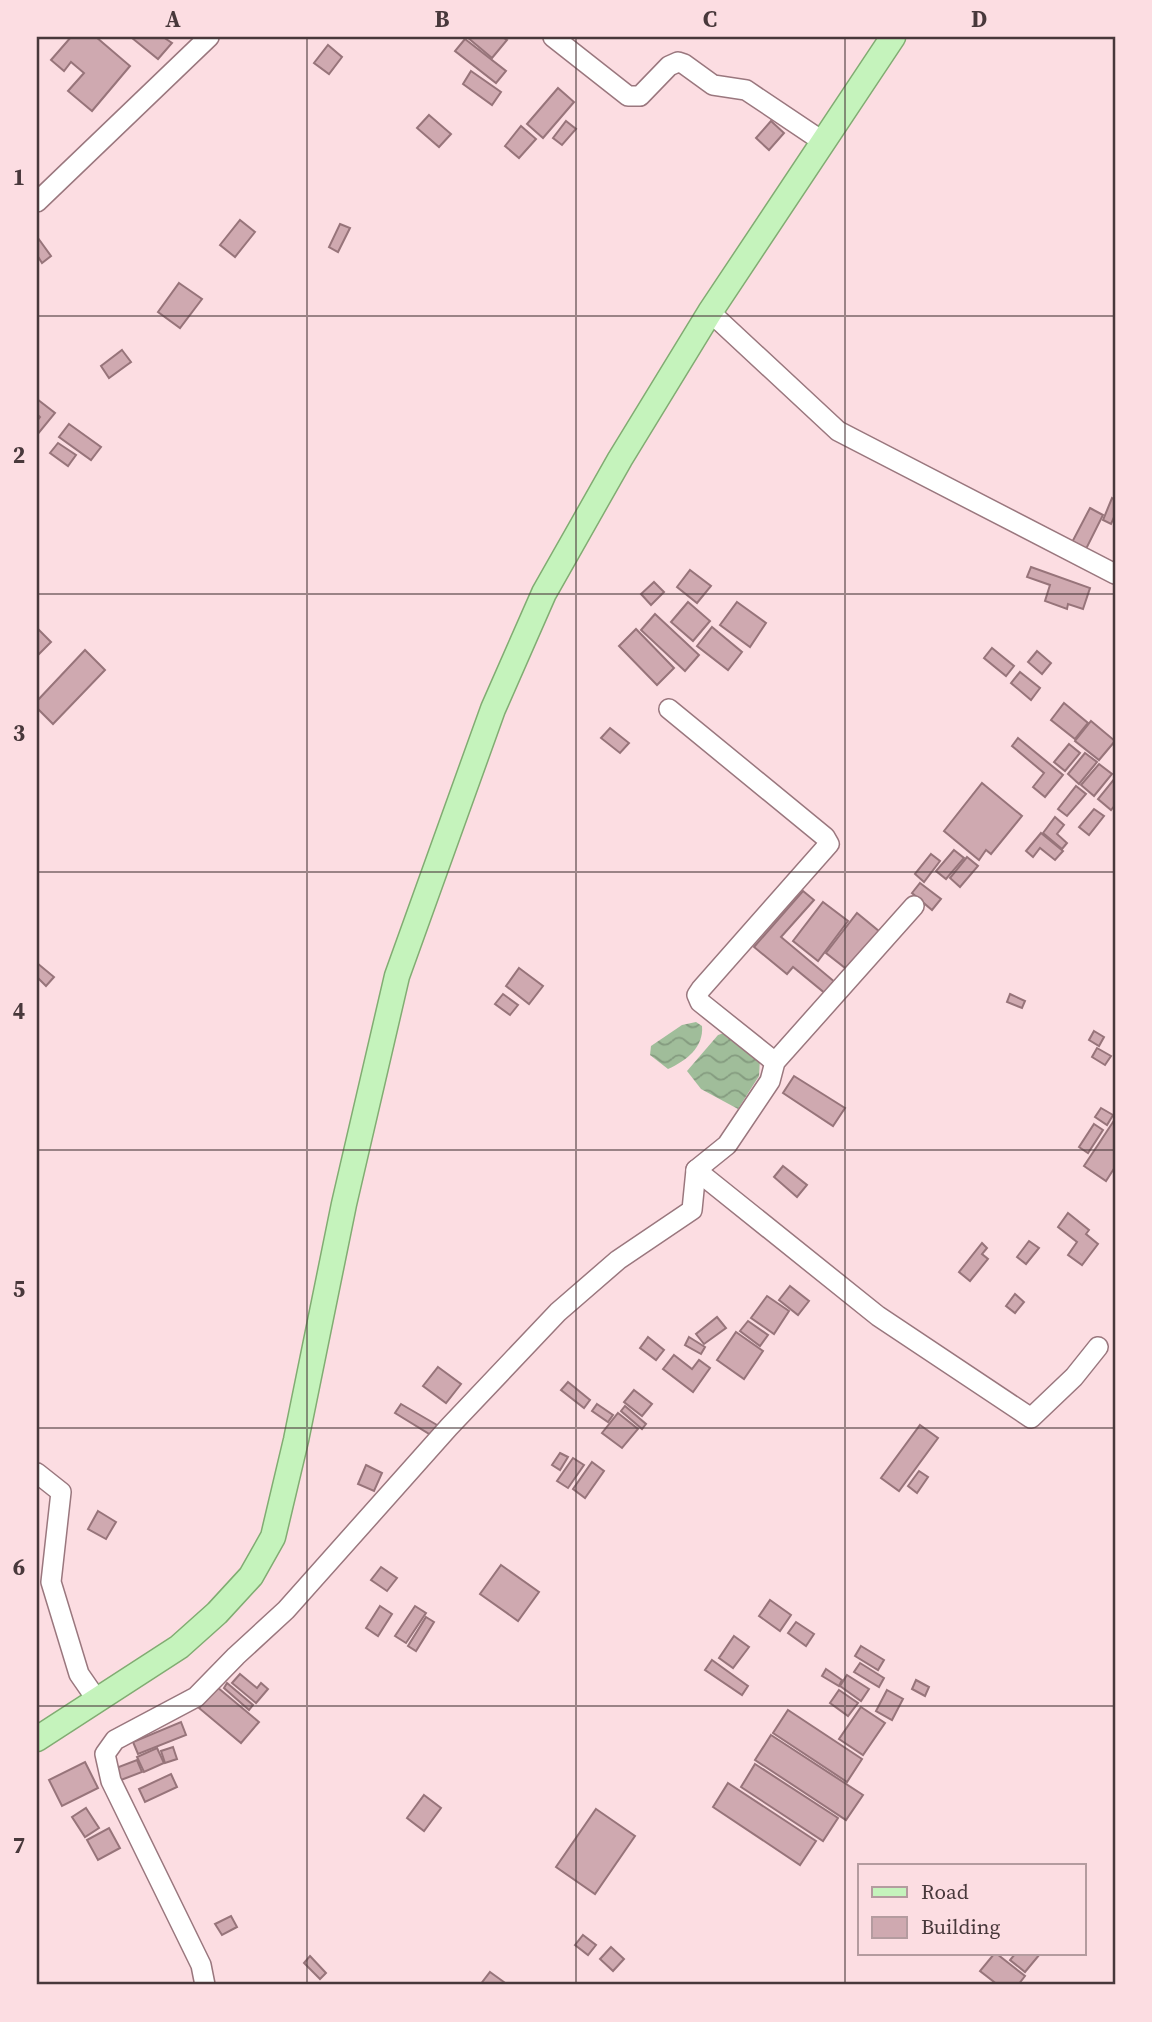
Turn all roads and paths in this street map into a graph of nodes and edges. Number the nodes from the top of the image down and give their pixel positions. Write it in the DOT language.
graph roads {
  1 [pos="209,37"];
  2 [pos="554,37"];
  3 [pos="892,37"];
  4 [pos="822,141"];
  5 [pos="37,202"];
  6 [pos="710,312"];
  7 [pos="1115,573"];
  8 [pos="669,709"];
  9 [pos="914,906"];
  10 [pos="775,1062"];
  11 [pos="696,1170"];
  12 [pos="1097,1347"];
  13 [pos="37,1472"];
  14 [pos="97,1700"];
  15 [pos="37,1739"];
  16 [pos="205,1985"];
  1 -- 5 [label="street"];
  2 -- 4 [label="street"];
  3 -- 4 [label="main road"];
  4 -- 6 [label="main road"];
  6 -- 7 [label="street"];
  6 -- 14 [label="main road"];
  8 -- 10 [label="street"];
  9 -- 10 [label="street"];
  10 -- 11 [label="street"];
  11 -- 12 [label="street"];
  11 -- 16 [label="street"];
  13 -- 14 [label="street"];
  14 -- 15 [label="main road"];
}
